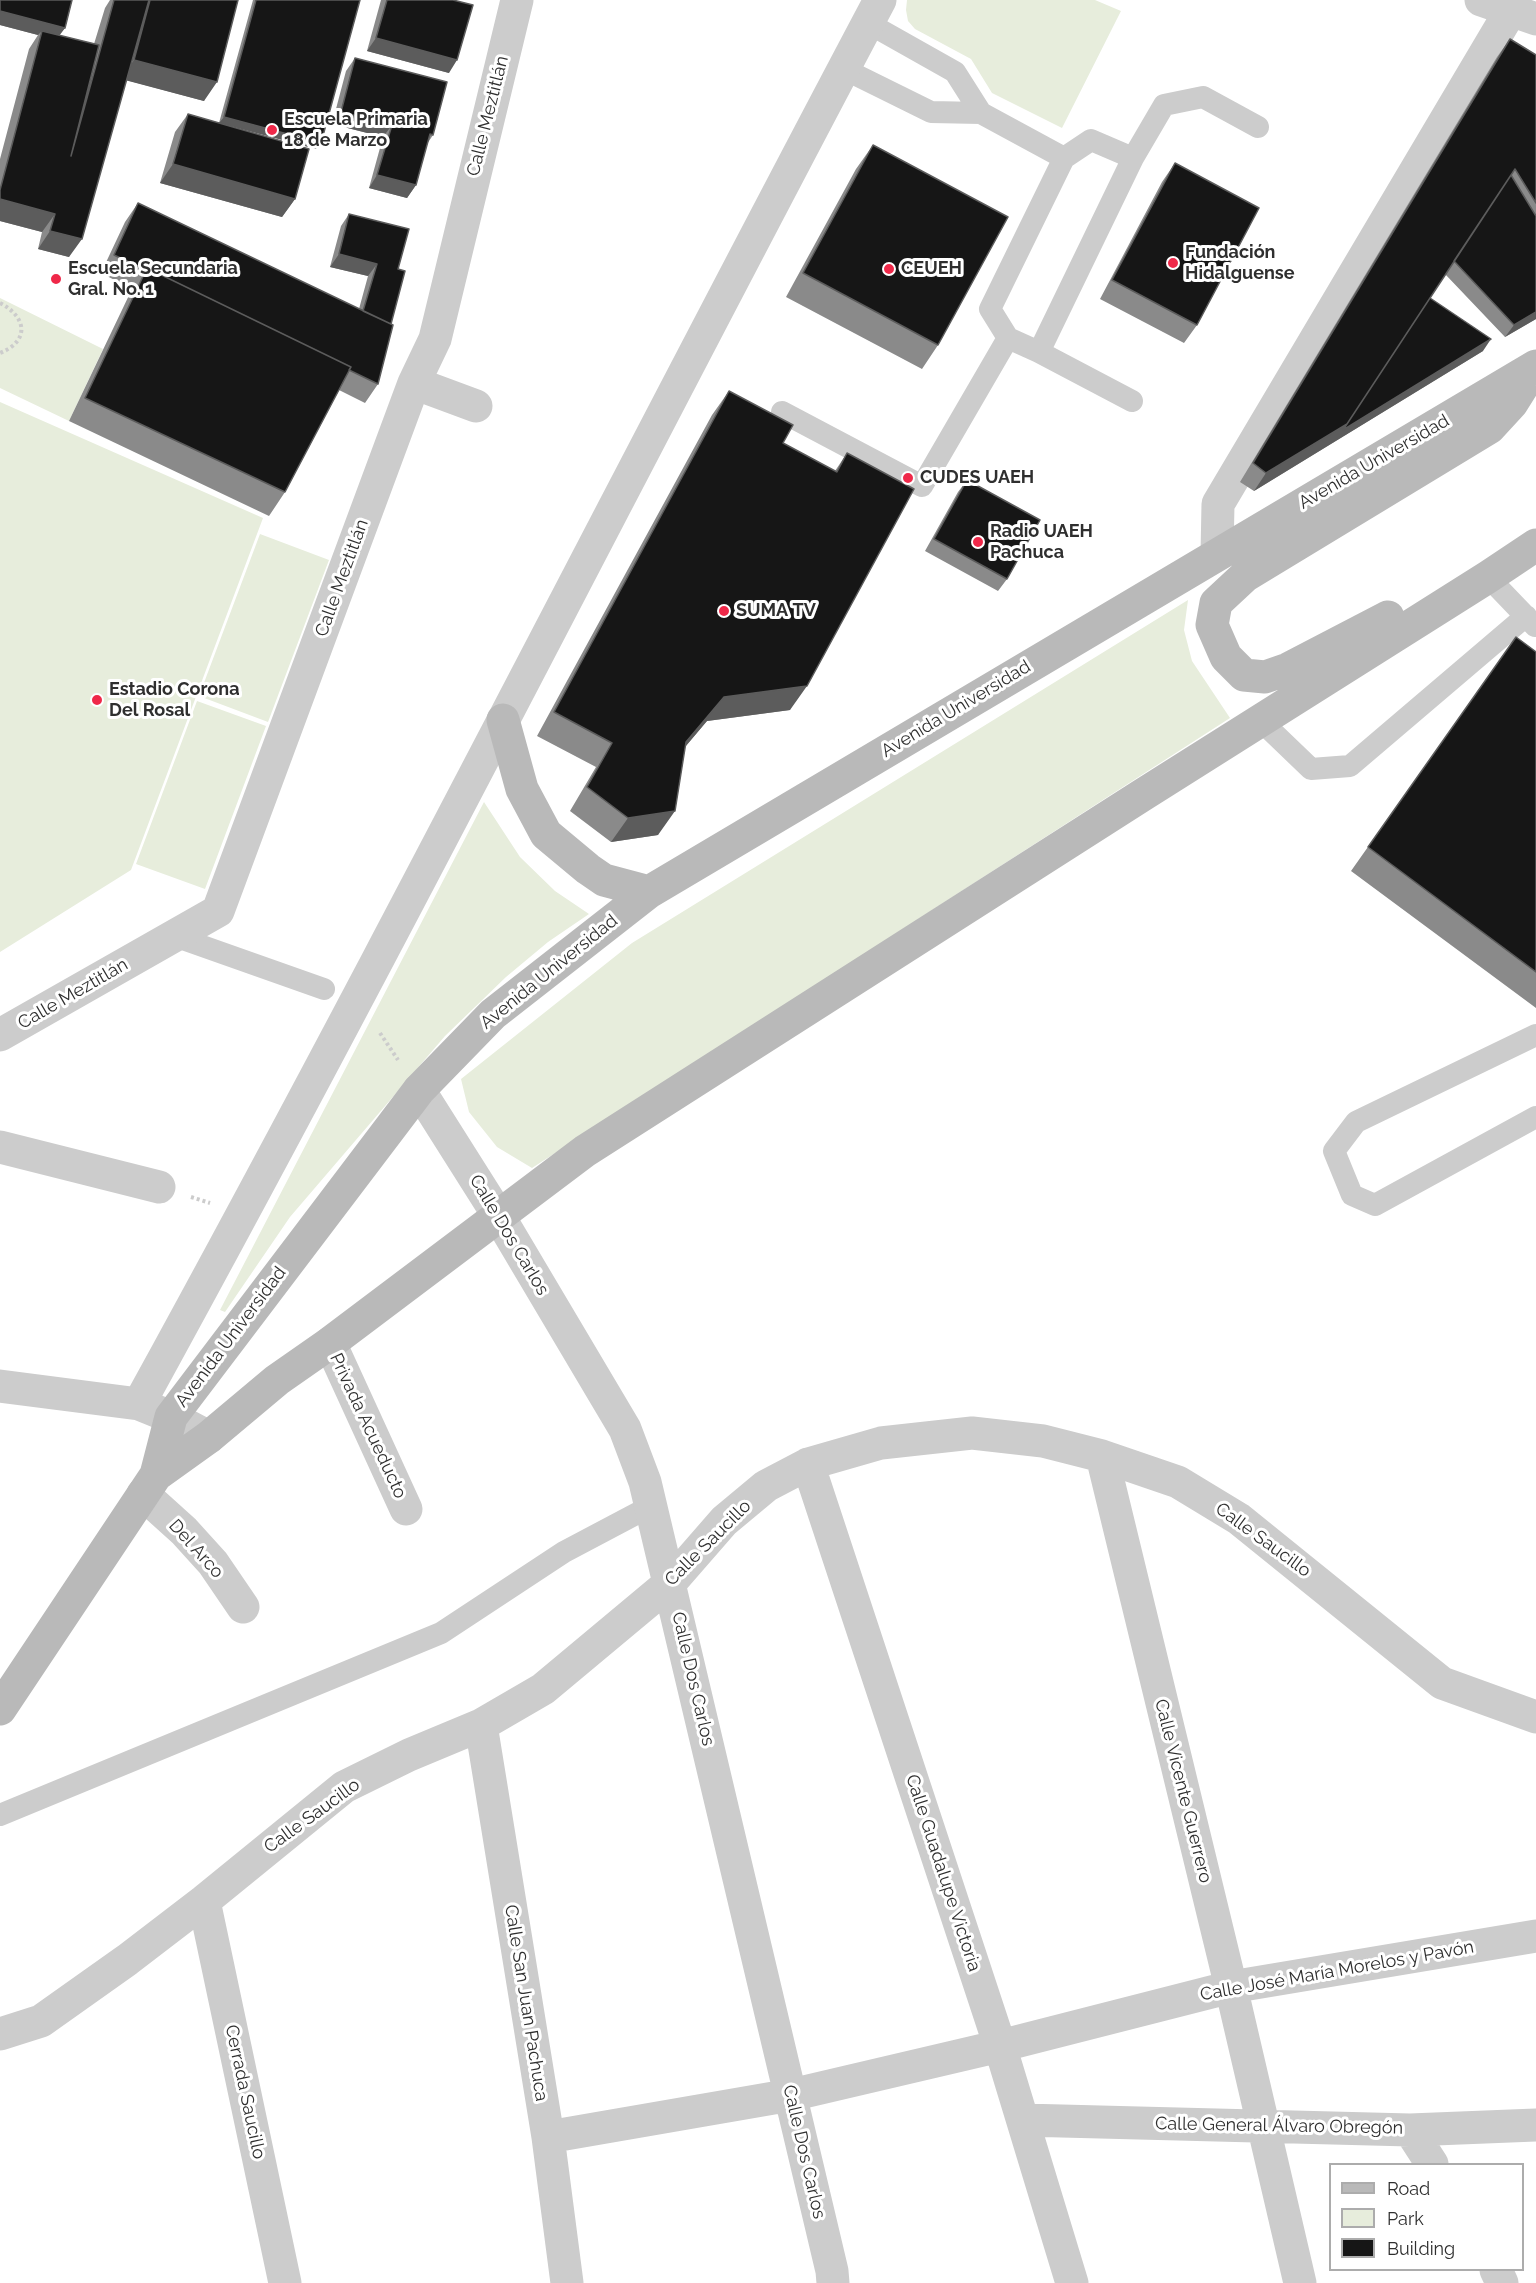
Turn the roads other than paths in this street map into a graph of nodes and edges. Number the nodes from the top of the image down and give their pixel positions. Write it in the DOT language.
graph roads {
  1 [pos="517,0"];
  2 [pos="1509,10"];
  3 [pos="874,12"];
  4 [pos="844,69"];
  5 [pos="981,112"];
  6 [pos="1258,127"];
  7 [pos="1064,158"];
  8 [pos="1132,158"];
  9 [pos="1008,338"];
  10 [pos="1039,352"];
  11 [pos="1536,367"];
  12 [pos="414,383"];
  13 [pos="1132,401"];
  14 [pos="476,406"];
  15 [pos="782,412"];
  16 [pos="1536,545"];
  17 [pos="1217,554"];
  18 [pos="1488,578"];
  19 [pos="1531,621"];
  20 [pos="503,720"];
  21 [pos="1260,720"];
  22 [pos="649,892"];
  23 [pos="174,936"];
  24 [pos="324,989"];
  25 [pos="0,1035"];
  26 [pos="1536,1035"];
  27 [pos="419,1090"];
  28 [pos="1536,1117"];
  29 [pos="0,1148"];
  30 [pos="159,1188"];
  31 [pos="498,1215"];
  32 [pos="330,1343"];
  33 [pos="0,1386"];
  34 [pos="139,1404"];
  35 [pos="171,1417"];
  36 [pos="209,1437"];
  37 [pos="1102,1456"];
  38 [pos="808,1464"];
  39 [pos="149,1485"];
  40 [pos="651,1506"];
  41 [pos="406,1509"];
  42 [pos="670,1583"];
  43 [pos="243,1607"];
  44 [pos="0,1709"];
  45 [pos="1536,1717"];
  46 [pos="481,1725"];
  47 [pos="0,1815"];
  48 [pos="204,1901"];
  49 [pos="1536,1936"];
  50 [pos="1232,1987"];
  51 [pos="0,2034"];
  52 [pos="1000,2046"];
  53 [pos="791,2095"];
  54 [pos="1023,2120"];
  55 [pos="1265,2126"];
  56 [pos="1536,2126"];
  57 [pos="1410,2130"];
  58 [pos="548,2137"];
  59 [pos="1431,2163"];
  60 [pos="285,2283"];
  61 [pos="567,2283"];
  62 [pos="833,2283"];
  63 [pos="1072,2283"];
  64 [pos="1300,2283"];
  1 -- 12 [label="street, Calle Meztitlán"];
  2 -- 17 [label="street"];
  3 -- 4 [label="street"];
  3 -- 5 [label="lane"];
  4 -- 5 [label="lane"];
  4 -- 20 [label="street"];
  5 -- 7 [label="lane"];
  6 -- 8 [label="lane"];
  7 -- 8 [label="lane"];
  7 -- 9 [label="lane"];
  8 -- 10 [label="lane"];
  9 -- 10 [label="lane"];
  9 -- 15 [label="lane"];
  10 -- 13 [label="lane"];
  11 -- 17 [label="main road, Avenida Universidad"];
  11 -- 18 [label="main road"];
  12 -- 14 [label="street"];
  12 -- 23 [label="street, Calle Meztitlán"];
  16 -- 18 [label="main road"];
  17 -- 22 [label="main road, Avenida Universidad"];
  18 -- 19 [label="lane"];
  18 -- 21 [label="main road"];
  19 -- 21 [label="lane"];
  20 -- 22 [label="main road"];
  20 -- 34 [label="street"];
  21 -- 31 [label="main road"];
  22 -- 27 [label="main road, Avenida Universidad"];
  23 -- 24 [label="lane"];
  23 -- 25 [label="street, Calle Meztitlán"];
  26 -- 28 [label="lane"];
  27 -- 31 [label="street, Calle Dos Carlos"];
  27 -- 35 [label="main road, Avenida Universidad"];
  29 -- 30 [label="street"];
  31 -- 32 [label="main road"];
  31 -- 40 [label="street, Calle Dos Carlos"];
  32 -- 36 [label="main road"];
  32 -- 41 [label="street, Privada Acueducto"];
  33 -- 34 [label="street"];
  34 -- 35 [label="street"];
  35 -- 36 [label="street"];
  35 -- 39 [label="main road, Avenida Universidad"];
  36 -- 39 [label="main road"];
  37 -- 38 [label="street, Calle Saucillo"];
  37 -- 45 [label="street, Calle Saucillo"];
  37 -- 50 [label="street, Calle Vicente Guerrero"];
  38 -- 42 [label="street, Calle Saucillo"];
  38 -- 52 [label="street, Calle Guadalupe Victoria"];
  39 -- 43 [label="street, Del Arco"];
  39 -- 44 [label="main road"];
  40 -- 42 [label="street, Calle Dos Carlos"];
  40 -- 47 [label="lane"];
  42 -- 46 [label="street, Calle Saucillo"];
  42 -- 53 [label="street, Calle Dos Carlos"];
  46 -- 48 [label="street, Calle Saucillo"];
  46 -- 58 [label="street, Calle San Juan Pachuca"];
  48 -- 51 [label="street, Calle Saucillo"];
  48 -- 60 [label="street, Cerrada Saucillo"];
  49 -- 50 [label="street, Calle José María Morelos y Pavón"];
  50 -- 52 [label="street, Calle José María Morelos y Pavón"];
  50 -- 55 [label="street, Calle Vicente Guerrero"];
  52 -- 53 [label="street"];
  52 -- 54 [label="street, Calle Guadalupe Victoria"];
  53 -- 58 [label="street"];
  53 -- 62 [label="street, Calle Dos Carlos"];
  54 -- 55 [label="street, Calle General Álvaro Obregón"];
  54 -- 63 [label="street, Calle Guadalupe Victoria"];
  55 -- 57 [label="street, Calle General Álvaro Obregón"];
  55 -- 64 [label="street, Calle Vicente Guerrero"];
  56 -- 57 [label="street, Calle General Álvaro Obregón"];
  57 -- 59 [label="street"];
  58 -- 61 [label="street, Calle San Juan Pachuca"];
}
